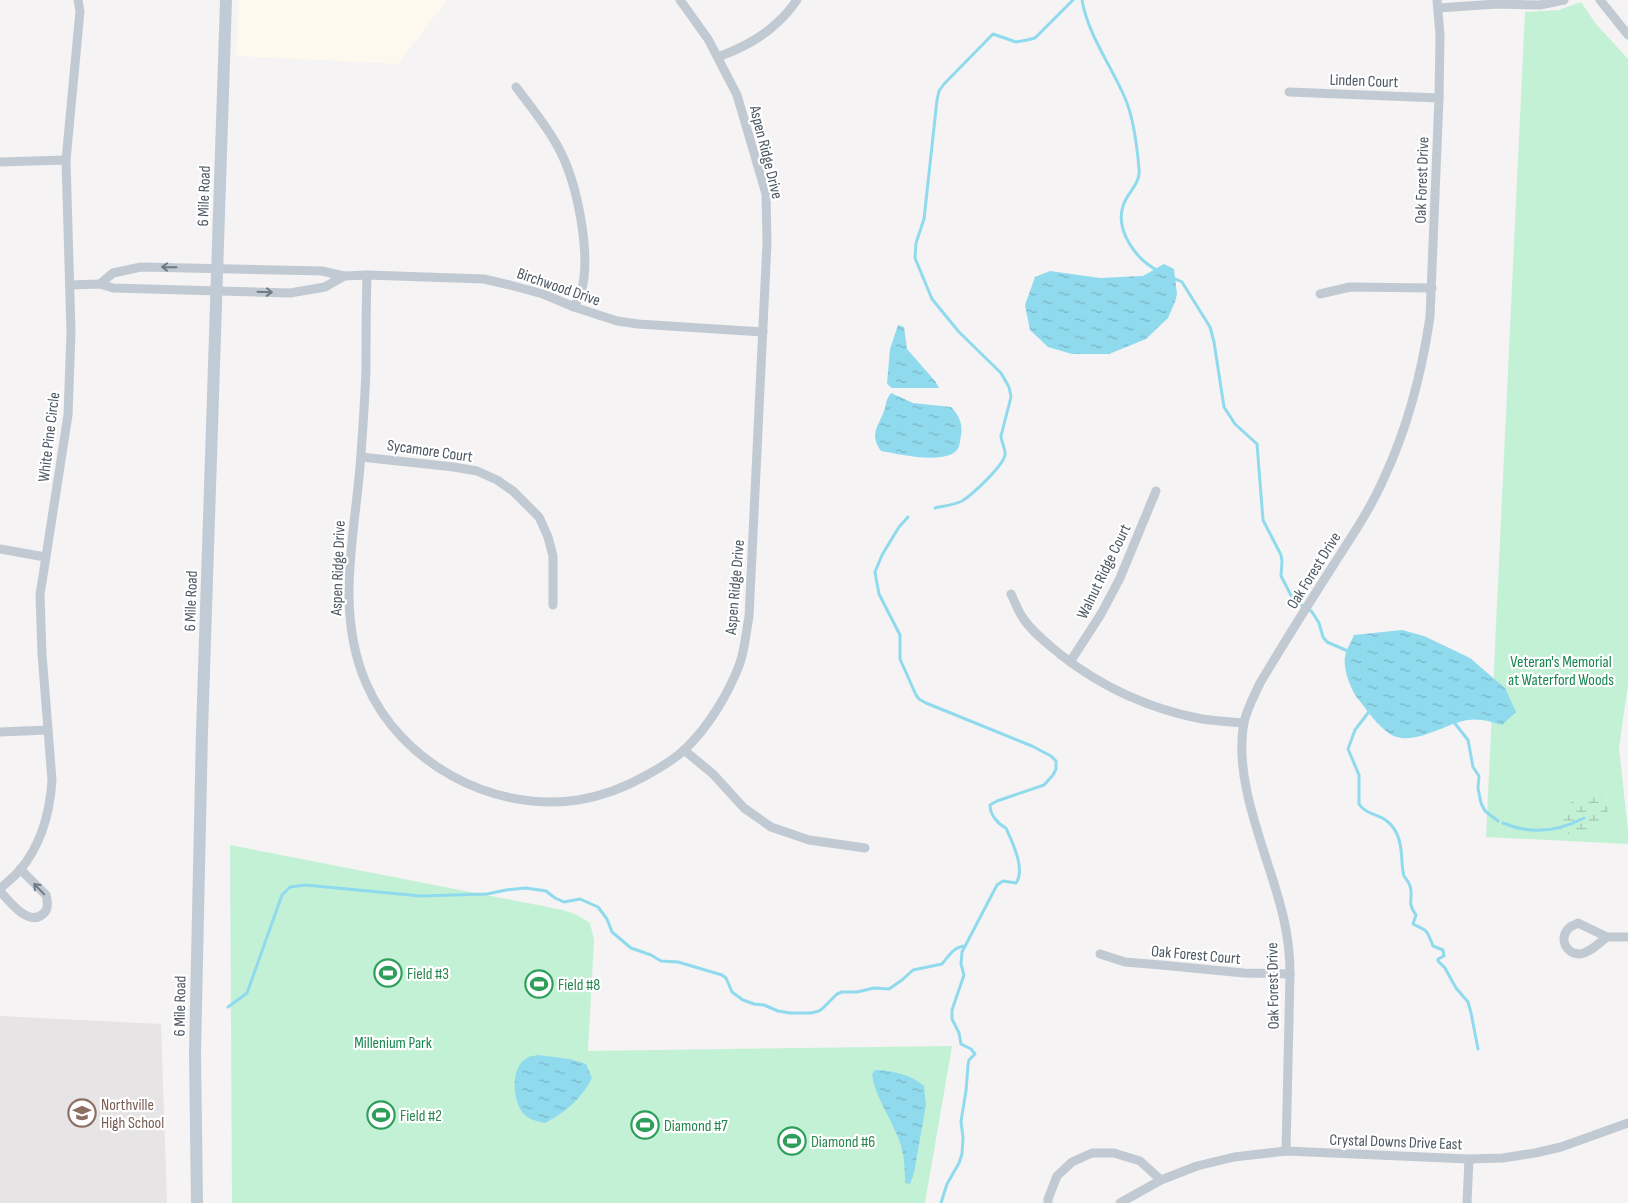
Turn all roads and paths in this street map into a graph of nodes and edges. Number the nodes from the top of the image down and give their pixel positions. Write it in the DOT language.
graph roads {
  1 [pos="78,0"];
  2 [pos="226,0"];
  3 [pos="680,0"];
  4 [pos="797,0"];
  5 [pos="1564,0"];
  6 [pos="1600,0"];
  7 [pos="1438,4"];
  8 [pos="1628,35"];
  9 [pos="718,57"];
  10 [pos="516,87"];
  11 [pos="1289,92"];
  12 [pos="1439,98"];
  13 [pos="66,160"];
  14 [pos="0,162"];
  15 [pos="218,268"];
  16 [pos="367,275"];
  17 [pos="344,276"];
  18 [pos="70,284"];
  19 [pos="100,284"];
  20 [pos="1432,288"];
  21 [pos="217,290"];
  22 [pos="1320,294"];
  23 [pos="574,307"];
  24 [pos="763,332"];
  25 [pos="361,457"];
  26 [pos="1156,491"];
  27 [pos="0,549"];
  28 [pos="45,557"];
  29 [pos="1011,594"];
  30 [pos="553,605"];
  31 [pos="1070,662"];
  32 [pos="1244,723"];
  33 [pos="48,730"];
  34 [pos="0,732"];
  35 [pos="684,750"];
  36 [pos="865,848"];
  37 [pos="20,869"];
  38 [pos="0,890"];
  39 [pos="1607,937"];
  40 [pos="1628,937"];
  41 [pos="1100,954"];
  42 [pos="1290,974"];
  43 [pos="1628,1124"];
  44 [pos="1286,1151"];
  45 [pos="1469,1159"];
  46 [pos="1161,1180"];
  47 [pos="197,1203"];
  48 [pos="1048,1203"];
  49 [pos="1120,1203"];
  50 [pos="1467,1203"];
  1 -- 13 [label="street, White Pine Circle"];
  2 -- 15 [label="street, 6 Mile Road"];
  3 -- 9 [label="street, Aspen Ridge Drive"];
  4 -- 9 [label="street"];
  5 -- 7 [label="street"];
  6 -- 8 [label="street"];
  7 -- 12 [label="street, Oak Forest Drive"];
  9 -- 24 [label="street, Aspen Ridge Drive"];
  10 -- 23 [label="street"];
  11 -- 12 [label="street, Linden Court"];
  12 -- 20 [label="street, Oak Forest Drive"];
  13 -- 14 [label="street"];
  13 -- 18 [label="street, White Pine Circle"];
  15 -- 17 [label="street, Birchwood Drive"];
  15 -- 19 [label="street, one-way"];
  15 -- 21 [label="street, 6 Mile Road"];
  16 -- 17 [label="street, Birchwood Drive"];
  16 -- 23 [label="street, Birchwood Drive"];
  16 -- 25 [label="street, Aspen Ridge Drive"];
  21 -- 17 [label="street, Birchwood Drive, one-way"];
  18 -- 19 [label="street, Birchwood Drive"];
  18 -- 28 [label="street, White Pine Circle"];
  19 -- 21 [label="street, Birchwood Drive"];
  20 -- 22 [label="street"];
  20 -- 32 [label="street, Oak Forest Drive"];
  21 -- 47 [label="street, 6 Mile Road"];
  23 -- 24 [label="street, Birchwood Drive"];
  24 -- 35 [label="street, Aspen Ridge Drive"];
  25 -- 30 [label="street, Sycamore Court"];
  25 -- 35 [label="street, Aspen Ridge Drive"];
  26 -- 31 [label="street, Walnut Ridge Court"];
  27 -- 28 [label="street"];
  28 -- 33 [label="street, White Pine Circle"];
  29 -- 31 [label="street"];
  31 -- 32 [label="street"];
  32 -- 42 [label="street, Oak Forest Drive"];
  33 -- 34 [label="street"];
  33 -- 37 [label="street, White Pine Circle"];
  35 -- 36 [label="street"];
  37 -- 38 [label="street, White Pine Circle"];
  38 -- 37 [label="street, White Pine Circle, one-way"];
  39 -- 39 [label="street"];
  39 -- 40 [label="street"];
  41 -- 42 [label="street, Oak Forest Court"];
  42 -- 44 [label="street, Oak Forest Drive"];
  43 -- 45 [label="street, Crystal Downs Drive East"];
  44 -- 45 [label="street, Crystal Downs Drive East"];
  44 -- 46 [label="street, Crystal Downs Drive East"];
  45 -- 50 [label="street"];
  46 -- 48 [label="street"];
  46 -- 49 [label="street, Crystal Downs Drive East"];
}
